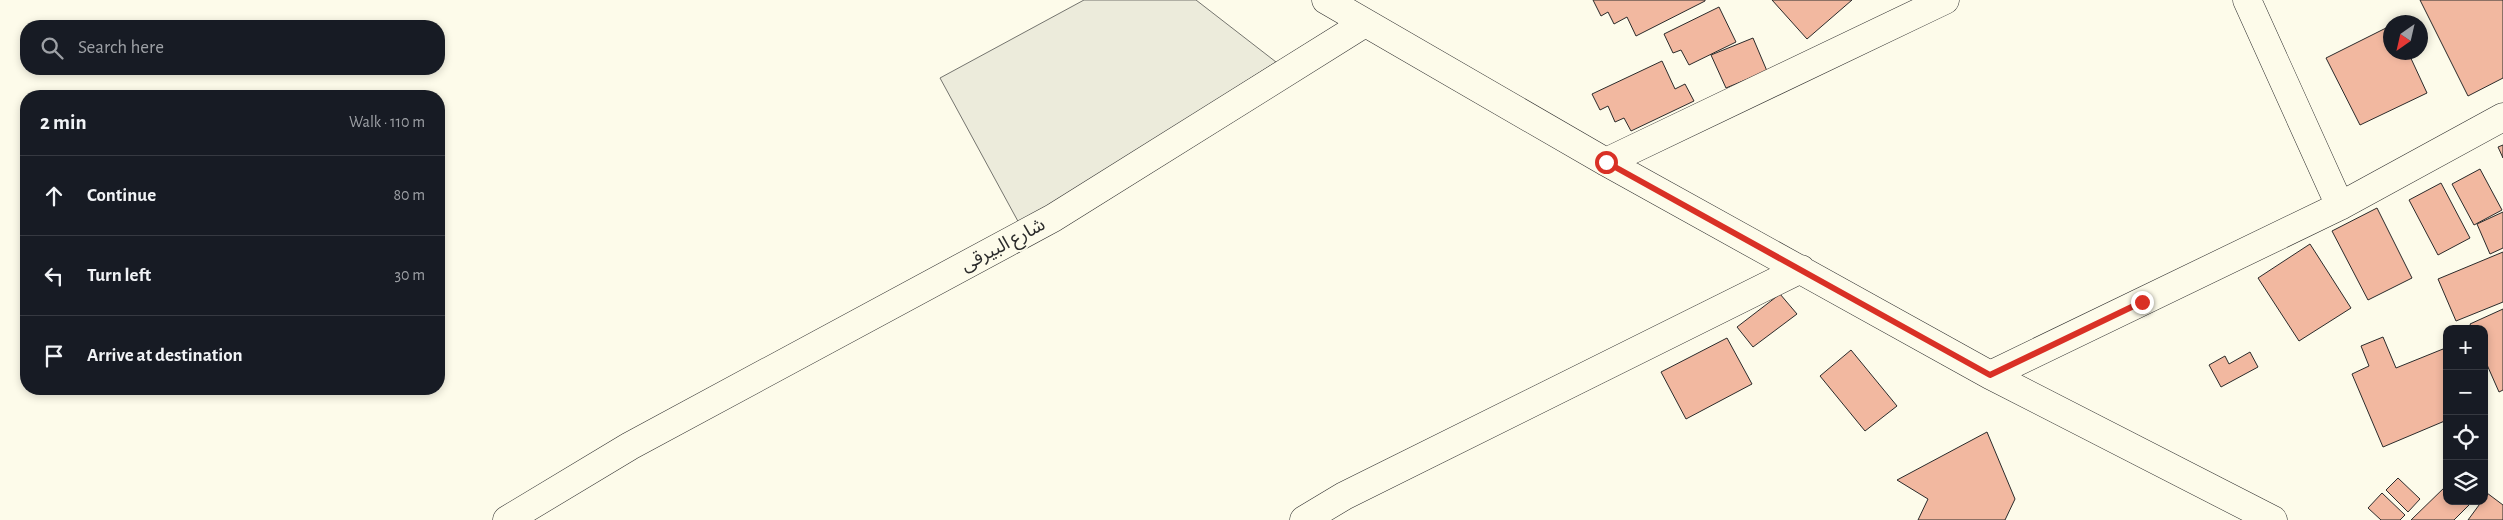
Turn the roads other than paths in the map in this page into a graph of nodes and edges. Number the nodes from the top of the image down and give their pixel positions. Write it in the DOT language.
graph roads {
  1 [pos="1326,0"];
  2 [pos="1945,0"];
  3 [pos="2247,0"];
  4 [pos="1365,23"];
  5 [pos="2503,117"];
  6 [pos="1606,162"];
  7 [pos="2340,206"];
  8 [pos="1801,269"];
  9 [pos="1990,375"];
  10 [pos="507,520"];
  11 [pos="1304,520"];
  12 [pos="2274,520"];
  1 -- 4 [label="street"];
  2 -- 6 [label="street"];
  3 -- 7 [label="street"];
  4 -- 6 [label="street"];
  4 -- 10 [label="street, شارع البيرقى"];
  5 -- 7 [label="street"];
  6 -- 8 [label="street"];
  7 -- 9 [label="street"];
  8 -- 9 [label="street"];
  8 -- 11 [label="street"];
  9 -- 12 [label="street"];
}
